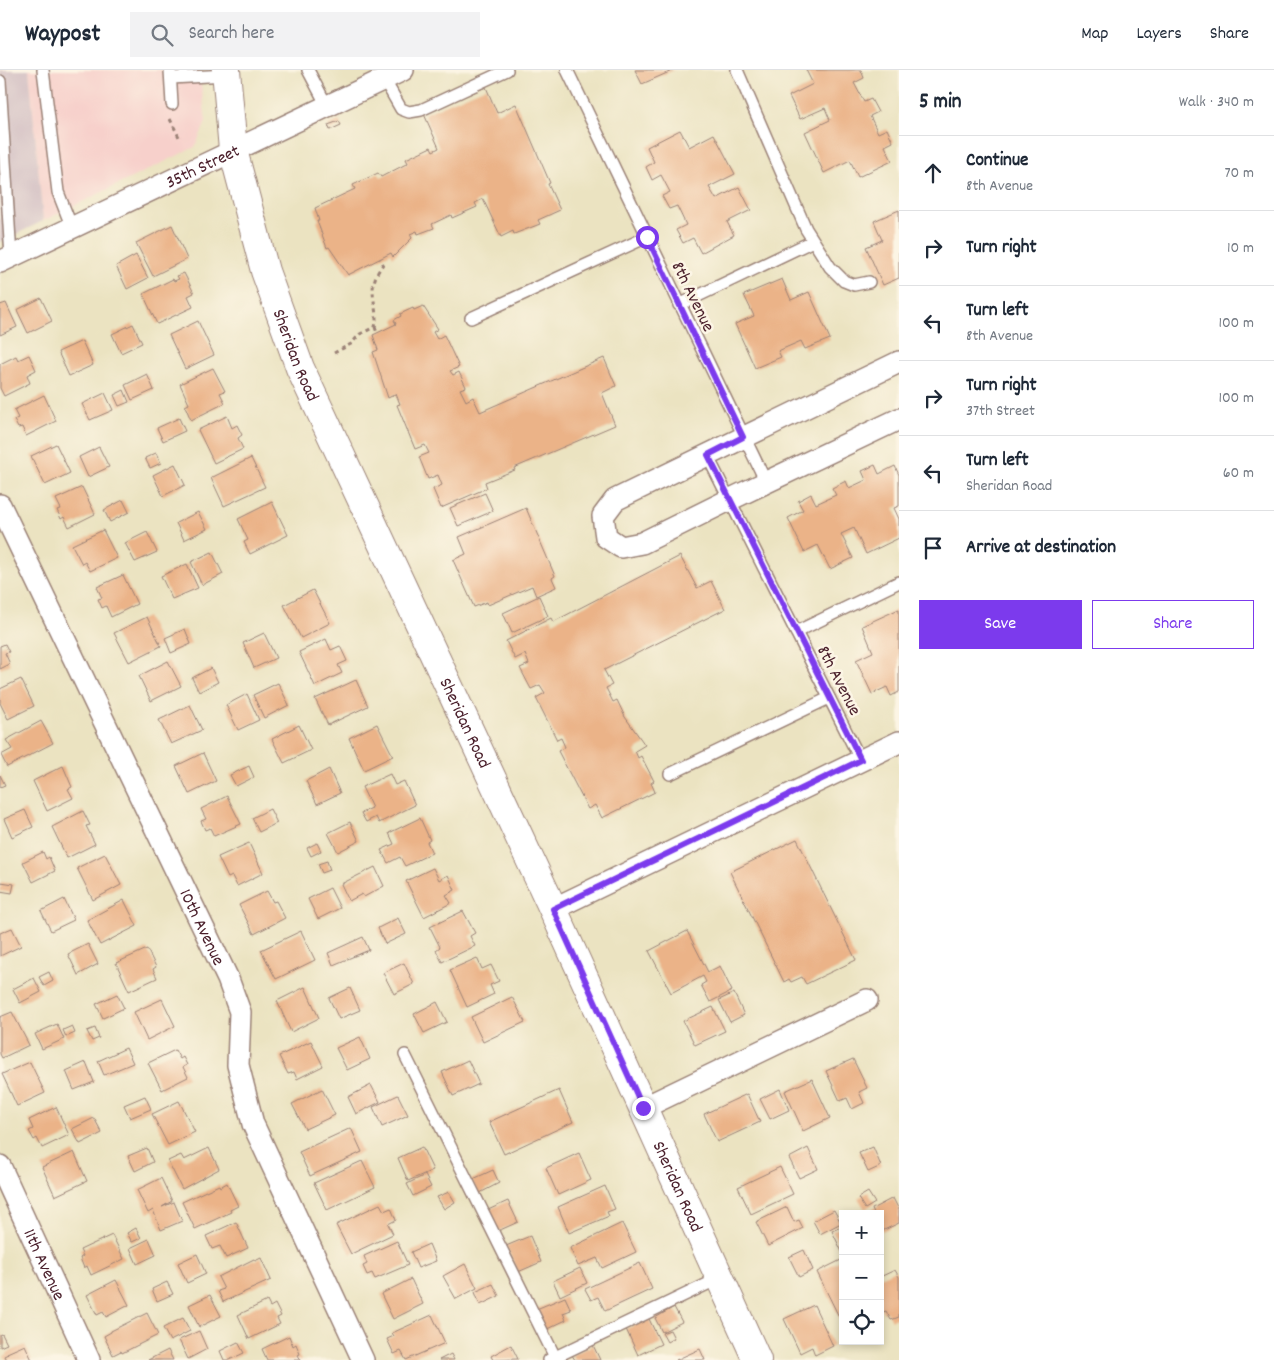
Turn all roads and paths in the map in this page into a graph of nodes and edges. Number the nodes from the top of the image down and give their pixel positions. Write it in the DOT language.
graph roads {
  1 [pos="43,70"];
  2 [pos="308,70"];
  3 [pos="507,70"];
  4 [pos="566,70"];
  5 [pos="737,70"];
  6 [pos="226,72"];
  7 [pos="170,74"];
  8 [pos="394,74"];
  9 [pos="0,82"];
  10 [pos="172,104"];
  11 [pos="327,106"];
  12 [pos="168,115"];
  13 [pos="180,139"];
  14 [pos="233,150"];
  15 [pos="72,228"];
  16 [pos="647,237"];
  17 [pos="813,241"];
  18 [pos="5,259"];
  19 [pos="380,259"];
  20 [pos="869,282"];
  21 [pos="679,305"];
  22 [pos="470,318"];
  23 [pos="375,327"];
  24 [pos="377,333"];
  25 [pos="334,353"];
  26 [pos="899,362"];
  27 [pos="899,419"];
  28 [pos="743,437"];
  29 [pos="708,455"];
  30 [pos="766,482"];
  31 [pos="729,500"];
  32 [pos="0,505"];
  33 [pos="899,582"];
  34 [pos="796,632"];
  35 [pos="829,698"];
  36 [pos="899,742"];
  37 [pos="861,760"];
  38 [pos="670,774"];
  39 [pos="553,909"];
  40 [pos="867,1000"];
  41 [pos="405,1055"];
  42 [pos="643,1108"];
  43 [pos="0,1166"];
  44 [pos="720,1278"];
  45 [pos="552,1358"];
  46 [pos="89,1360"];
  47 [pos="363,1360"];
  48 [pos="757,1360"];
  1 -- 15 [label="lane"];
  2 -- 11 [label="lane"];
  3 -- 8 [label="lane"];
  4 -- 16 [label="lane, 8th Avenue"];
  5 -- 17 [label="lane"];
  6 -- 7 [label="lane"];
  6 -- 14 [label="main road, Sheridan Road"];
  7 -- 10 [label="lane"];
  8 -- 11 [label="street, 35th Street"];
  9 -- 18 [label="lane"];
  11 -- 14 [label="street, 35th Street"];
  12 -- 13 [label="path"];
  14 -- 15 [label="street, 35th Street"];
  14 -- 39 [label="main road, Sheridan Road"];
  15 -- 18 [label="street, 35th Street"];
  16 -- 21 [label="lane, 8th Avenue"];
  16 -- 22 [label="lane"];
  17 -- 20 [label="lane"];
  17 -- 21 [label="lane"];
  19 -- 23 [label="path"];
  21 -- 28 [label="lane, 8th Avenue"];
  23 -- 24 [label="path"];
  23 -- 25 [label="path"];
  26 -- 28 [label="street"];
  27 -- 30 [label="street"];
  28 -- 29 [label="street"];
  28 -- 30 [label="lane, 8th Avenue"];
  29 -- 31 [label="lane, 8th Avenue"];
  29 -- 31 [label="street"];
  30 -- 31 [label="street"];
  31 -- 34 [label="lane, 8th Avenue"];
  32 -- 47 [label="street, 10th Avenue"];
  33 -- 34 [label="lane"];
  34 -- 35 [label="lane, 8th Avenue"];
  35 -- 37 [label="lane, 8th Avenue"];
  35 -- 38 [label="lane"];
  36 -- 37 [label="street"];
  37 -- 39 [label="street"];
  39 -- 42 [label="main road, Sheridan Road"];
  40 -- 42 [label="street"];
  41 -- 45 [label="lane"];
  42 -- 44 [label="main road, Sheridan Road"];
  43 -- 46 [label="street, 11th Avenue"];
  44 -- 45 [label="lane"];
  44 -- 48 [label="main road, Sheridan Road"];
}
